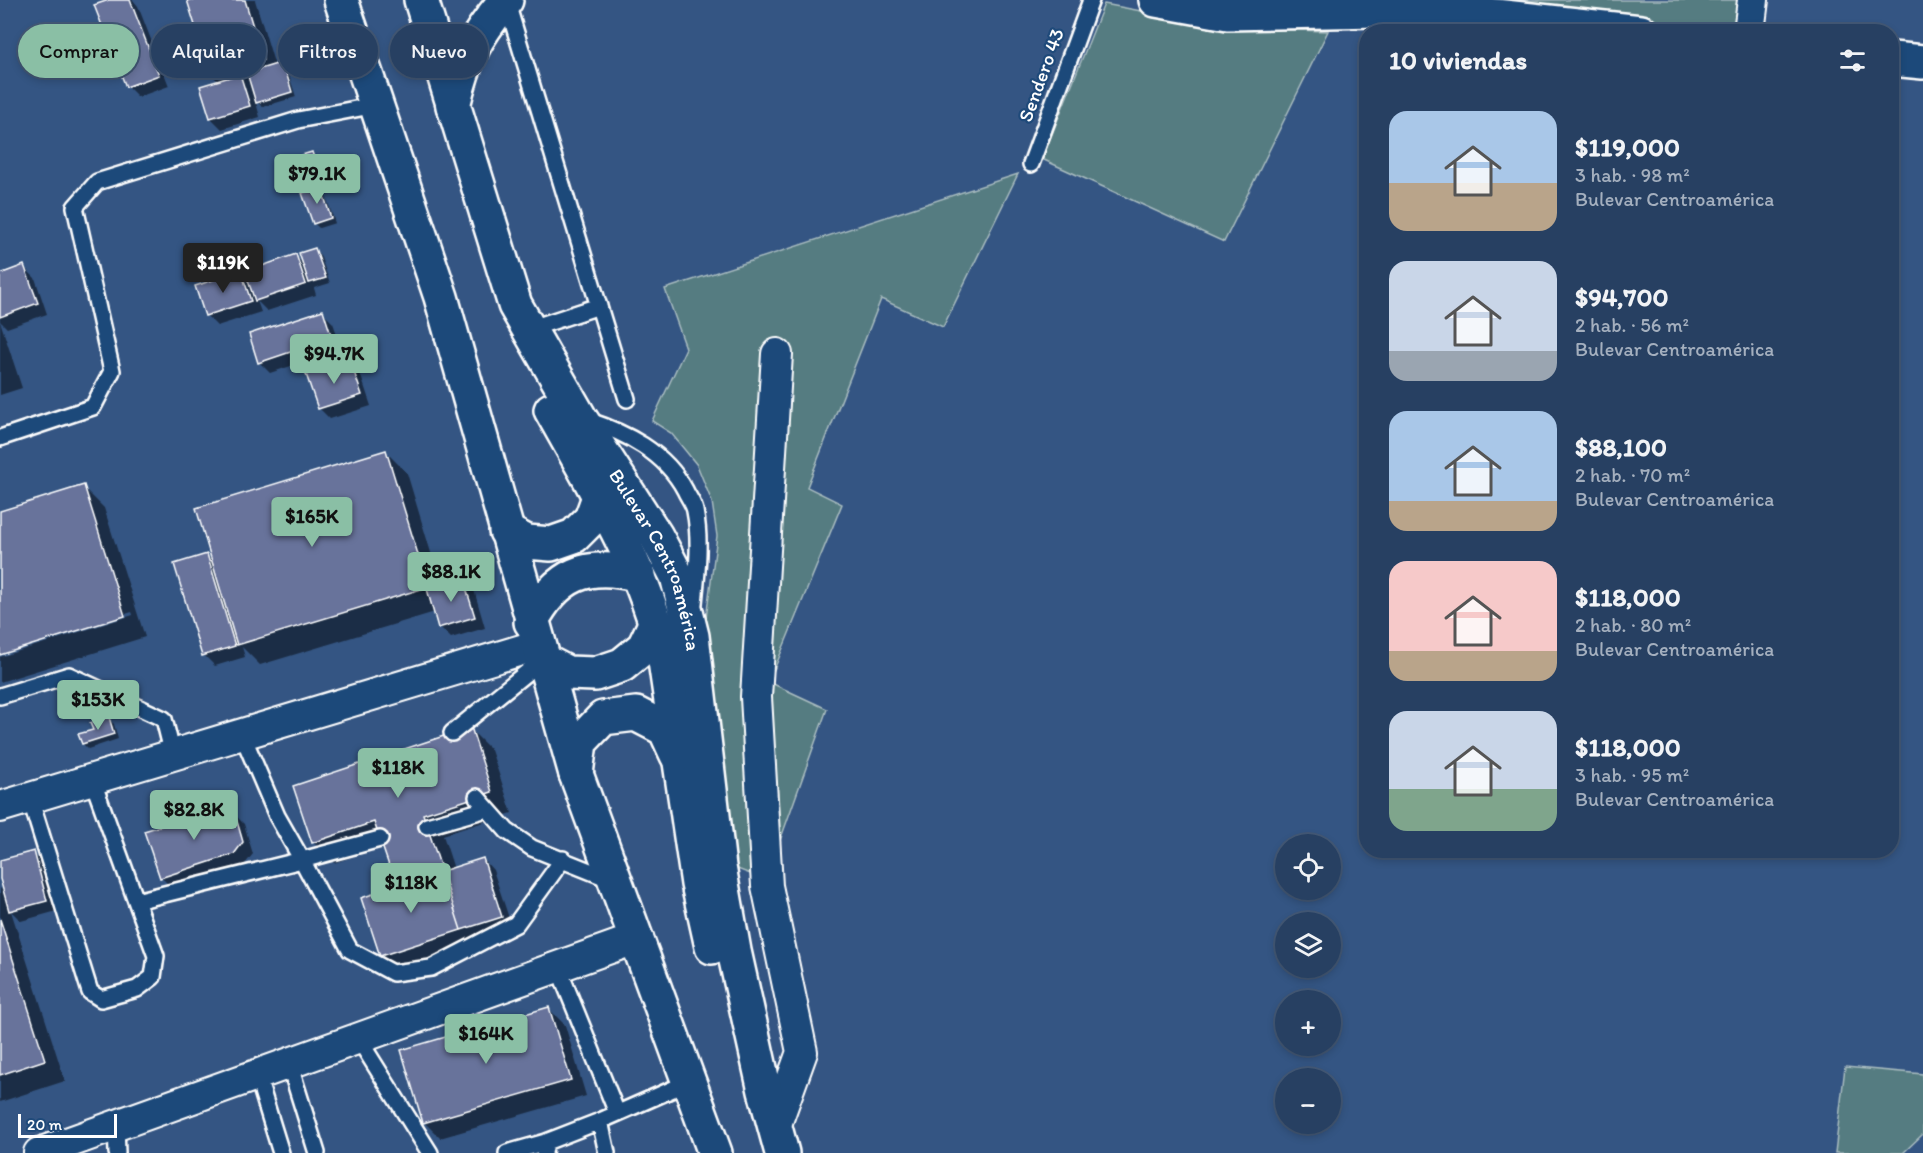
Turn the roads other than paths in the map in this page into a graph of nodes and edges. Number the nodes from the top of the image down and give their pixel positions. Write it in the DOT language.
graph roads {
  1 [pos="341,0"];
  2 [pos="421,0"];
  3 [pos="506,0"];
  4 [pos="1091,0"];
  5 [pos="1156,0"];
  6 [pos="1753,0"];
  7 [pos="1568,24"];
  8 [pos="1750,24"];
  9 [pos="1899,60"];
  10 [pos="1923,62"];
  11 [pos="376,105"];
  12 [pos="453,106"];
  13 [pos="1030,164"];
  14 [pos="599,306"];
  15 [pos="522,317"];
  16 [pos="777,354"];
  17 [pos="627,399"];
  18 [pos="580,418"];
  19 [pos="0,438"];
  20 [pos="599,497"];
  21 [pos="506,531"];
  22 [pos="639,575"];
  23 [pos="656,622"];
  24 [pos="692,636"];
  25 [pos="537,642"];
  26 [pos="0,696"];
  27 [pos="452,733"];
  28 [pos="242,734"];
  29 [pos="173,755"];
  30 [pos="679,759"];
  31 [pos="576,774"];
  32 [pos="92,779"];
  33 [pos="477,797"];
  34 [pos="30,798"];
  35 [pos="0,807"];
  36 [pos="487,809"];
  37 [pos="427,826"];
  38 [pos="380,839"];
  39 [pos="563,859"];
  40 [pos="302,860"];
  41 [pos="617,882"];
  42 [pos="136,901"];
  43 [pos="638,938"];
  44 [pos="558,967"];
  45 [pos="358,1038"];
  46 [pos="289,1063"];
  47 [pos="257,1075"];
  48 [pos="689,1082"];
  49 [pos="617,1113"];
  50 [pos="600,1121"];
  51 [pos="117,1139"];
  52 [pos="773,1144"];
  53 [pos="545,1147"];
  54 [pos="39,1153"];
  55 [pos="281,1153"];
  56 [pos="317,1153"];
  57 [pos="430,1153"];
  58 [pos="507,1153"];
  59 [pos="607,1153"];
  60 [pos="715,1153"];
  1 -- 11 [label="main road"];
  2 -- 12 [label="main road, Bulevar Centroamérica"];
  3 -- 12 [label="main road"];
  3 -- 14 [label="lane"];
  4 -- 13 [label="lane, Sendero 43"];
  5 -- 7 [label="main road"];
  6 -- 8 [label="street"];
  9 -- 10 [label="main road"];
  11 -- 19 [label="lane"];
  11 -- 21 [label="main road"];
  12 -- 15 [label="main road, Bulevar Centroamérica"];
  14 -- 15 [label="lane"];
  14 -- 17 [label="lane"];
  15 -- 18 [label="main road, Bulevar Centroamérica"];
  15 -- 20 [label="main road"];
  16 -- 52 [label="street"];
  18 -- 24 [label="main road, Bulevar Centroamérica"];
  18 -- 24 [label="lane"];
  20 -- 21 [label="main road"];
  20 -- 22 [label="main road"];
  21 -- 25 [label="main road"];
  22 -- 23 [label="main road"];
  22 -- 25 [label="main road"];
  23 -- 25 [label="main road"];
  23 -- 30 [label="main road"];
  24 -- 52 [label="main road, Bulevar Centroamérica"];
  25 -- 27 [label="lane"];
  25 -- 28 [label="street"];
  25 -- 31 [label="main road"];
  26 -- 29 [label="lane"];
  28 -- 29 [label="street"];
  28 -- 40 [label="lane"];
  29 -- 32 [label="street"];
  30 -- 31 [label="main road"];
  30 -- 52 [label="main road"];
  31 -- 41 [label="main road"];
  32 -- 34 [label="street"];
  32 -- 42 [label="lane"];
  33 -- 36 [label="lane"];
  34 -- 35 [label="street"];
  34 -- 42 [label="lane"];
  36 -- 37 [label="lane"];
  36 -- 39 [label="lane"];
  38 -- 40 [label="lane"];
  39 -- 40 [label="lane"];
  39 -- 41 [label="lane"];
  40 -- 42 [label="lane"];
  41 -- 43 [label="main road"];
  43 -- 44 [label="street"];
  43 -- 48 [label="main road"];
  44 -- 45 [label="street"];
  44 -- 49 [label="lane"];
  45 -- 46 [label="street"];
  45 -- 57 [label="lane"];
  46 -- 47 [label="street"];
  46 -- 56 [label="lane"];
  47 -- 51 [label="street"];
  47 -- 55 [label="lane"];
  48 -- 49 [label="lane"];
  48 -- 60 [label="main road"];
  49 -- 50 [label="lane"];
  50 -- 53 [label="lane"];
  50 -- 59 [label="lane"];
  51 -- 54 [label="street"];
  53 -- 58 [label="lane"];
}
